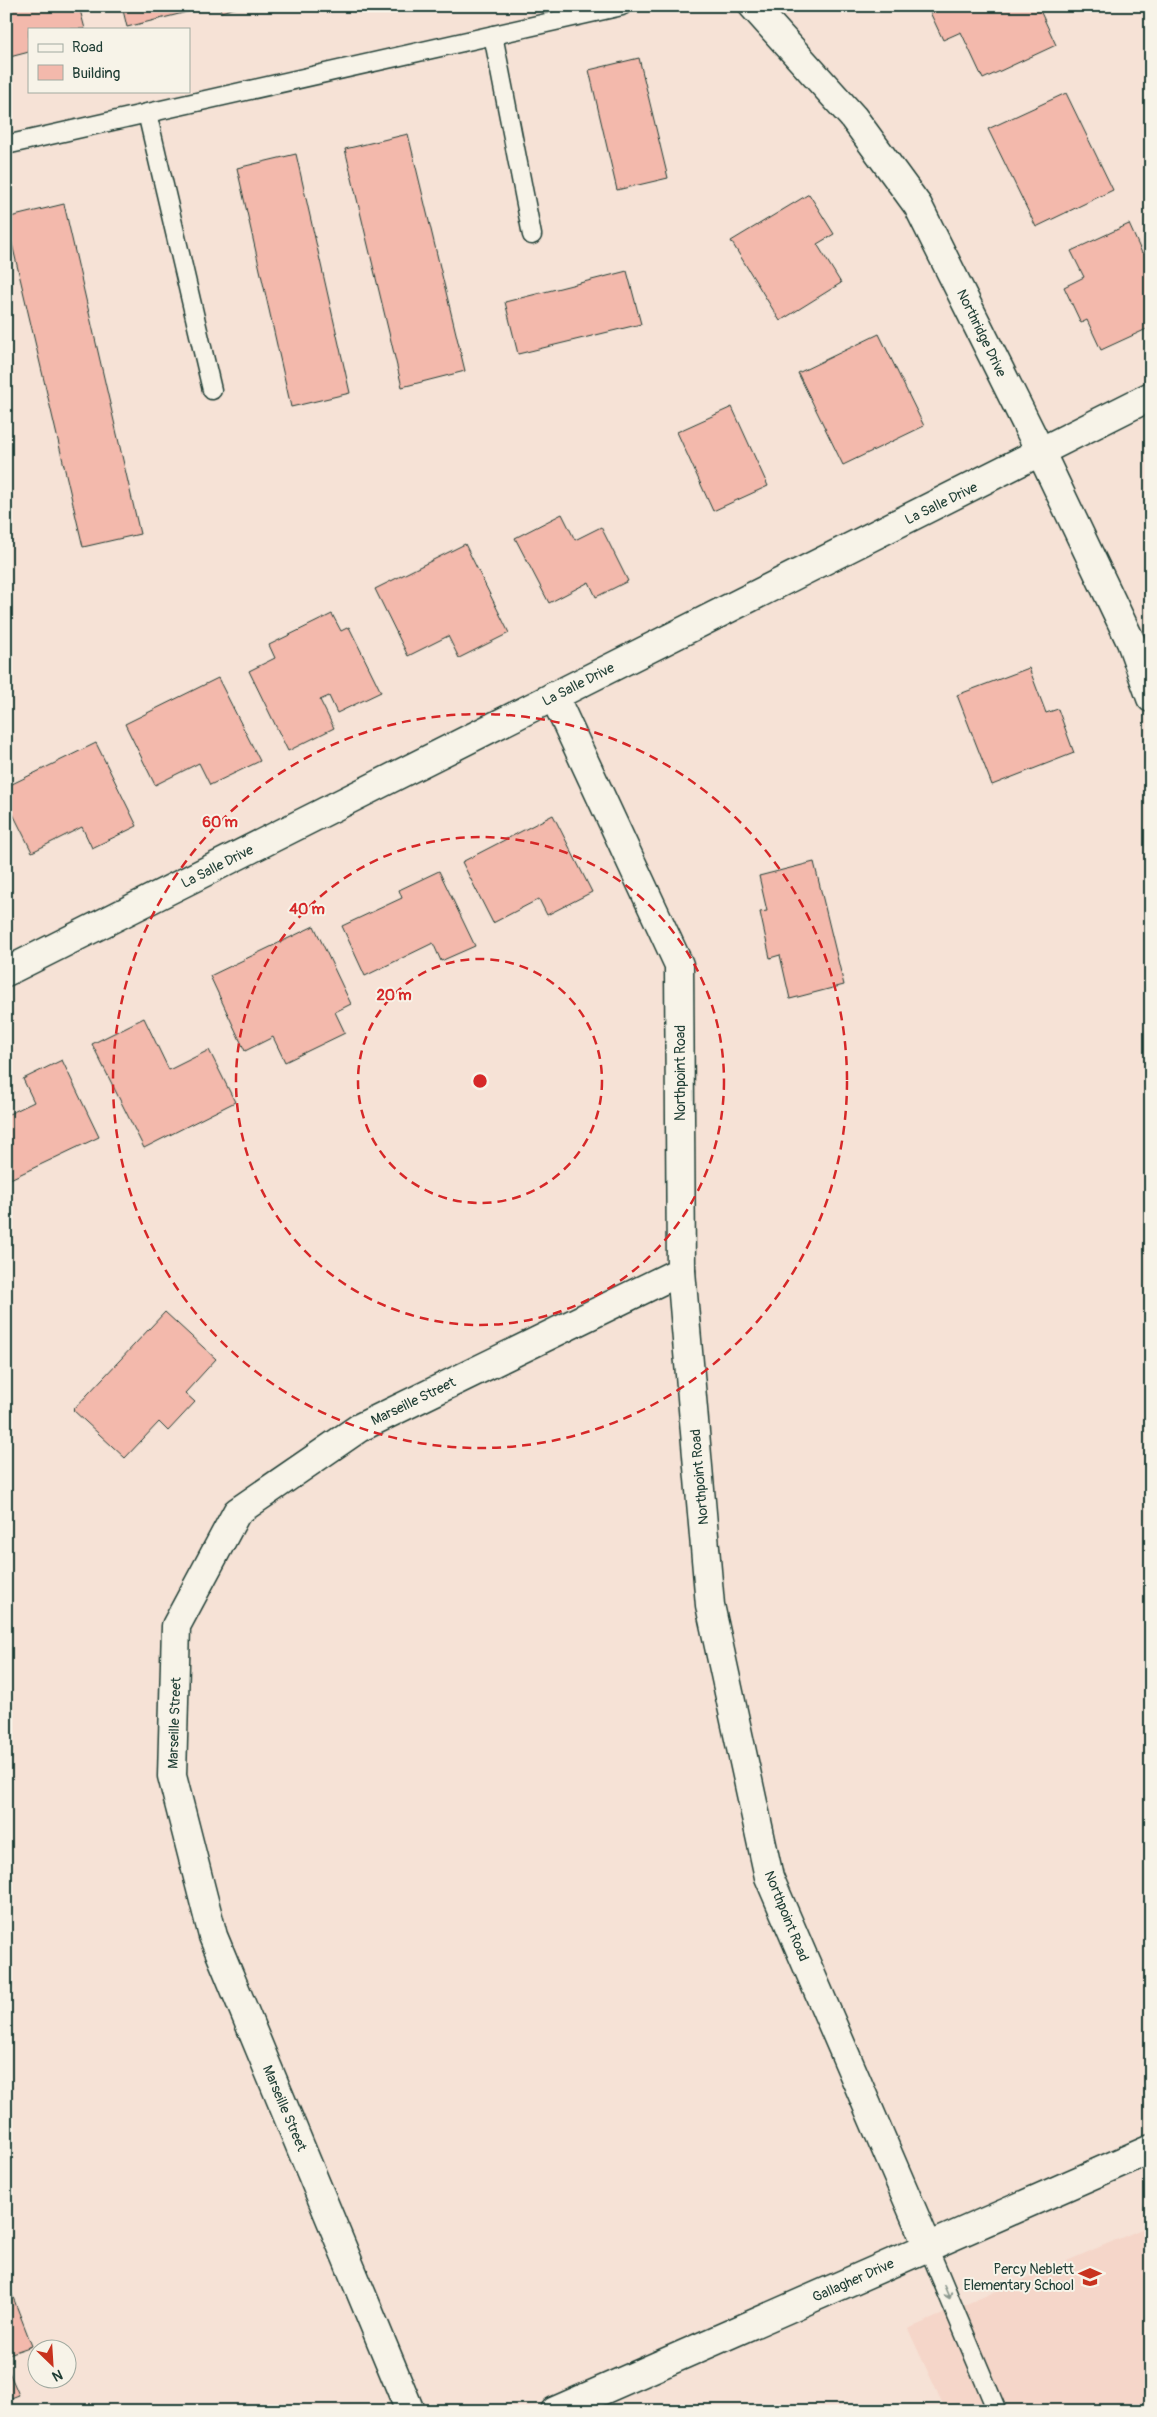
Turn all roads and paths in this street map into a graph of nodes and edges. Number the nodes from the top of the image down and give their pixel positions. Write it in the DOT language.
graph roads {
  1 [pos="622,6"];
  2 [pos="753,6"];
  3 [pos="493,35"];
  4 [pos="147,113"];
  5 [pos="6,145"];
  6 [pos="532,234"];
  7 [pos="212,390"];
  8 [pos="1151,396"];
  9 [pos="1041,453"];
  10 [pos="554,696"];
  11 [pos="1151,698"];
  12 [pos="6,972"];
  13 [pos="681,1271"];
  14 [pos="1151,2149"];
  15 [pos="928,2247"];
  16 [pos="410,2411"];
  17 [pos="555,2411"];
  18 [pos="997,2411"];
  1 -- 3 [label="lane"];
  2 -- 9 [label="street, Northridge Drive"];
  3 -- 4 [label="lane"];
  3 -- 6 [label="lane"];
  4 -- 5 [label="lane"];
  4 -- 7 [label="lane"];
  8 -- 9 [label="street, La Salle Drive"];
  9 -- 10 [label="street, La Salle Drive"];
  9 -- 11 [label="street, Northridge Drive"];
  10 -- 12 [label="street, La Salle Drive"];
  10 -- 13 [label="street, Northpoint Road"];
  13 -- 15 [label="street, Northpoint Road"];
  13 -- 16 [label="street, Marseille Street"];
  14 -- 15 [label="street, Gallagher Drive"];
  15 -- 17 [label="street, Gallagher Drive"];
  15 -- 18 [label="lane, one-way"];
}
